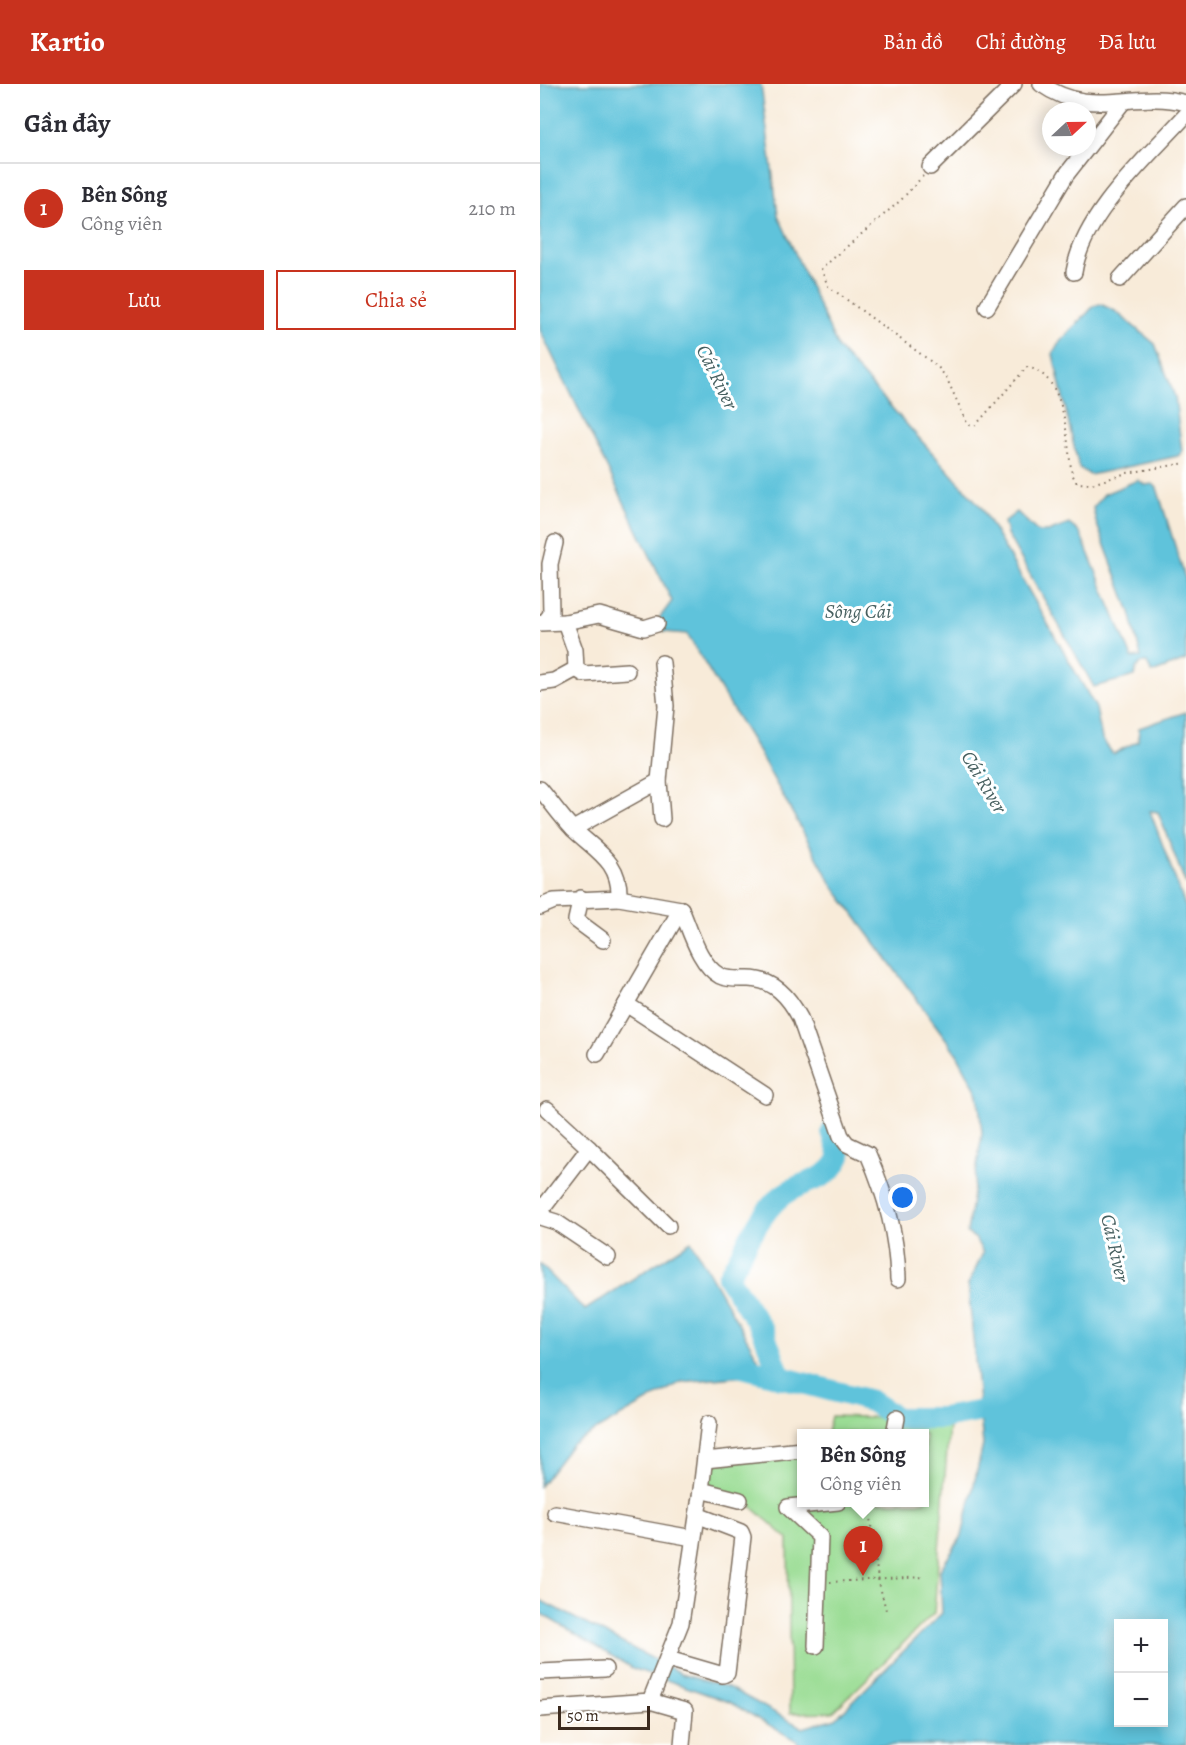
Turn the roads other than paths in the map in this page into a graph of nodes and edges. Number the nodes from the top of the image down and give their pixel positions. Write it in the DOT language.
graph roads {
  1 [pos="1014,84"];
  2 [pos="1041,84"];
  3 [pos="1123,102"];
  4 [pos="1186,102"];
  5 [pos="1186,115"];
  6 [pos="930,167"];
  7 [pos="1186,206"];
  8 [pos="1074,272"];
  9 [pos="1120,279"];
  10 [pos="987,307"];
  11 [pos="555,543"];
  12 [pos="542,622"];
  13 [pos="566,622"];
  14 [pos="657,624"];
  15 [pos="662,663"];
  16 [pos="576,669"];
  17 [pos="627,671"];
  18 [pos="540,683"];
  19 [pos="659,781"];
  20 [pos="540,789"];
  21 [pos="662,819"];
  22 [pos="573,829"];
  23 [pos="581,898"];
  24 [pos="619,898"];
  25 [pos="540,907"];
  26 [pos="681,909"];
  27 [pos="603,940"];
  28 [pos="626,1004"];
  29 [pos="597,1054"];
  30 [pos="765,1095"];
  31 [pos="547,1109"];
  32 [pos="589,1148"];
  33 [pos="541,1217"];
  34 [pos="668,1226"];
  35 [pos="608,1257"];
  36 [pos="898,1279"];
  37 [pos="897,1418"];
  38 [pos="709,1423"];
  39 [pos="895,1429"];
  40 [pos="797,1450"];
  41 [pos="705,1460"];
  42 [pos="701,1490"];
  43 [pos="740,1500"];
  44 [pos="797,1506"];
  45 [pos="555,1513"];
  46 [pos="697,1515"];
  47 [pos="693,1538"];
  48 [pos="816,1646"];
  49 [pos="668,1660"];
  50 [pos="605,1669"];
  51 [pos="540,1672"];
  52 [pos="653,1695"];
  53 [pos="540,1709"];
  54 [pos="682,1745"];
  1 -- 6 [label="street"];
  2 -- 3 [label="street"];
  3 -- 4 [label="street"];
  3 -- 10 [label="street"];
  5 -- 8 [label="street"];
  7 -- 9 [label="street"];
  11 -- 12 [label="street"];
  12 -- 13 [label="street"];
  13 -- 14 [label="street"];
  13 -- 16 [label="street"];
  15 -- 19 [label="street"];
  16 -- 17 [label="street"];
  16 -- 18 [label="street"];
  19 -- 21 [label="street"];
  19 -- 22 [label="street"];
  20 -- 22 [label="street"];
  22 -- 24 [label="street"];
  23 -- 24 [label="street"];
  23 -- 25 [label="street"];
  23 -- 27 [label="street"];
  24 -- 26 [label="street"];
  26 -- 28 [label="street"];
  26 -- 36 [label="street"];
  28 -- 29 [label="street"];
  28 -- 30 [label="street"];
  31 -- 32 [label="street"];
  32 -- 33 [label="street"];
  32 -- 34 [label="street"];
  33 -- 35 [label="street"];
  37 -- 39 [label="street"];
  38 -- 41 [label="street"];
  40 -- 41 [label="street"];
  41 -- 42 [label="street"];
  42 -- 43 [label="street"];
  42 -- 46 [label="street"];
  44 -- 48 [label="street"];
  45 -- 47 [label="street"];
  46 -- 47 [label="street"];
  46 -- 49 [label="street"];
  47 -- 49 [label="street"];
  49 -- 52 [label="street"];
  50 -- 51 [label="street"];
  52 -- 53 [label="street"];
  52 -- 54 [label="street"];
}
